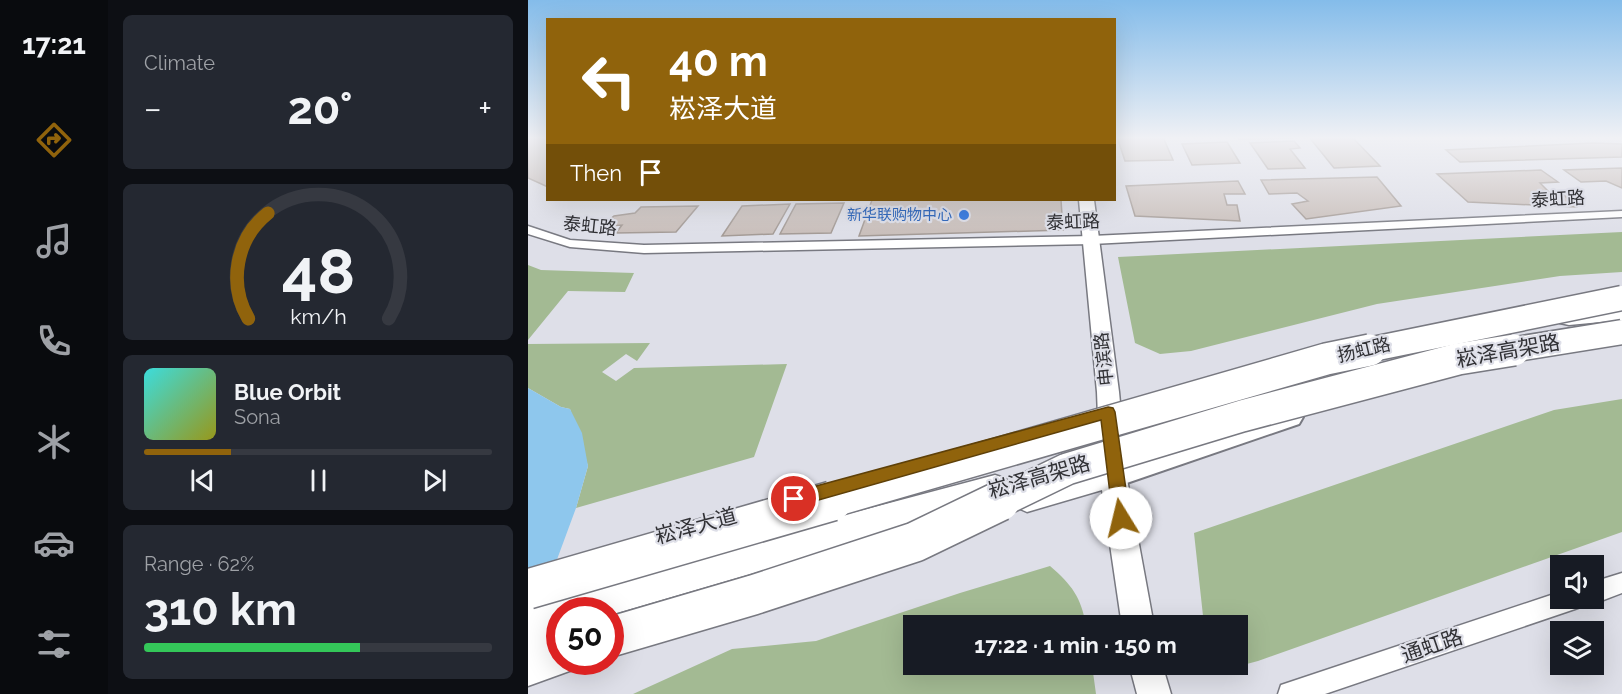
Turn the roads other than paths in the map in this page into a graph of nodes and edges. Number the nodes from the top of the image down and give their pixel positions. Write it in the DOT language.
graph roads {
  1 [pos="1086,201"];
  2 [pos="1622,214"];
  3 [pos="528,230"];
  4 [pos="1092,240"];
  5 [pos="1622,299"];
  6 [pos="1622,312"];
  7 [pos="1490,325"];
  8 [pos="1622,332"];
  9 [pos="1622,339"];
  10 [pos="1108,412"];
  11 [pos="1067,469"];
  12 [pos="1114,475"];
  13 [pos="528,573"];
  14 [pos="1622,583"];
  15 [pos="528,589"];
  16 [pos="1604,589"];
  17 [pos="1550,606"];
  18 [pos="1136,615"];
  19 [pos="528,619"];
  20 [pos="624,620"];
  21 [pos="624,621"];
  22 [pos="546,636"];
  23 [pos="528,641"];
  24 [pos="546,659"];
  25 [pos="528,665"];
  26 [pos="1148,675"];
  27 [pos="1154,694"];
  28 [pos="1290,694"];
  1 -- 4 [label="main road, 申滨路"];
  2 -- 4 [label="street, 泰虹路"];
  3 -- 4 [label="street, 泰虹路"];
  4 -- 10 [label="main road, 申滨路"];
  5 -- 7 [label="highway, bridge"];
  5 -- 10 [label="main road, 扬虹路"];
  6 -- 7 [label="highway, 崧泽高架路, bridge"];
  7 -- 15 [label="highway, 崧泽高架路, bridge"];
  8 -- 11 [label="highway, 崧泽高架路, bridge"];
  9 -- 12 [label="main road"];
  10 -- 12 [label="main road, 申滨路"];
  10 -- 13 [label="main road, 崧泽大道"];
  11 -- 19 [label="highway, 崧泽高架路, bridge"];
  11 -- 21 [label="highway, bridge"];
  12 -- 18 [label="main road, 申滨路"];
  12 -- 20 [label="main road"];
  14 -- 16 [label="street"];
  17 -- 28 [label="street, 通虹路"];
  22 -- 23 [label="main road"];
  24 -- 25 [label="highway"];
  26 -- 27 [label="main road"];
}
